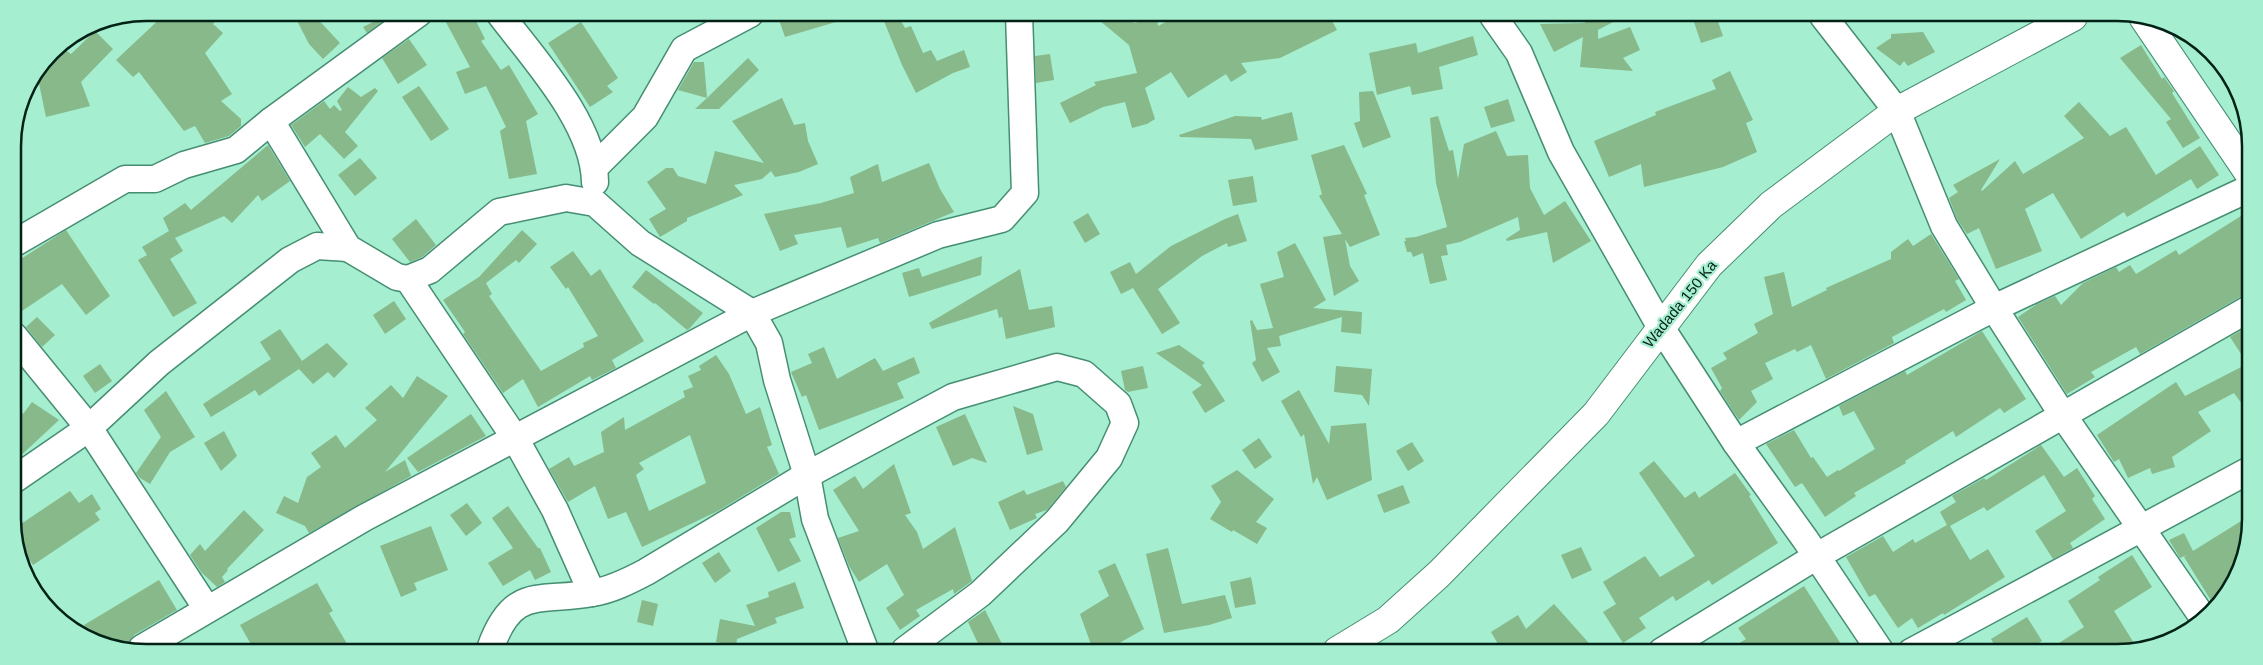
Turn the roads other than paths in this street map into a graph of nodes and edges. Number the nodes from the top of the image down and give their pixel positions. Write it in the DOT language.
graph roads {
  1 [pos="1497,21"];
  2 [pos="1827,21"];
  3 [pos="2065,21"];
  4 [pos="407,22"];
  5 [pos="505,22"];
  6 [pos="735,22"];
  7 [pos="1020,22"];
  8 [pos="2147,25"];
  9 [pos="1897,111"];
  10 [pos="271,121"];
  11 [pos="2242,163"];
  12 [pos="594,168"];
  13 [pos="2242,191"];
  14 [pos="595,203"];
  15 [pos="22,239"];
  16 [pos="348,248"];
  17 [pos="408,279"];
  18 [pos="1994,308"];
  19 [pos="752,313"];
  20 [pos="2242,313"];
  21 [pos="1660,326"];
  22 [pos="21,345"];
  23 [pos="2062,414"];
  24 [pos="89,428"];
  25 [pos="515,438"];
  26 [pos="1736,443"];
  27 [pos="2242,474"];
  28 [pos="807,475"];
  29 [pos="21,476"];
  30 [pos="2142,529"];
  31 [pos="1817,556"];
  32 [pos="592,593"];
  33 [pos="207,609"];
  34 [pos="2199,613"];
  35 [pos="1350,643"];
  36 [pos="1675,643"];
  37 [pos="1875,643"];
  38 [pos="1928,643"];
  39 [pos="149,644"];
  40 [pos="492,644"];
  41 [pos="863,644"];
  42 [pos="914,644"];
  1 -- 21 [label="street"];
  2 -- 9 [label="street"];
  3 -- 9 [label="street, Wadada 150 Ka"];
  4 -- 10 [label="street"];
  5 -- 12 [label="street"];
  6 -- 12 [label="street"];
  7 -- 19 [label="street"];
  8 -- 11 [label="street"];
  9 -- 18 [label="street"];
  9 -- 21 [label="street, Wadada 150 Ka"];
  10 -- 15 [label="street"];
  10 -- 16 [label="street"];
  12 -- 14 [label="street"];
  13 -- 18 [label="street"];
  14 -- 17 [label="street"];
  14 -- 19 [label="street"];
  16 -- 17 [label="street"];
  16 -- 24 [label="street"];
  17 -- 25 [label="street"];
  18 -- 23 [label="street"];
  18 -- 26 [label="street"];
  19 -- 25 [label="street"];
  19 -- 28 [label="street"];
  20 -- 23 [label="street"];
  21 -- 26 [label="street"];
  21 -- 35 [label="street, Wadada 150 Ka"];
  22 -- 24 [label="street"];
  23 -- 30 [label="street"];
  23 -- 31 [label="street"];
  24 -- 29 [label="street"];
  24 -- 33 [label="street"];
  25 -- 32 [label="street"];
  25 -- 33 [label="street"];
  26 -- 31 [label="street"];
  27 -- 30 [label="street"];
  28 -- 32 [label="street"];
  28 -- 41 [label="street"];
  28 -- 42 [label="street"];
  30 -- 34 [label="street"];
  30 -- 38 [label="street"];
  31 -- 36 [label="street"];
  31 -- 37 [label="street"];
  32 -- 40 [label="street"];
  33 -- 39 [label="street"];
}
